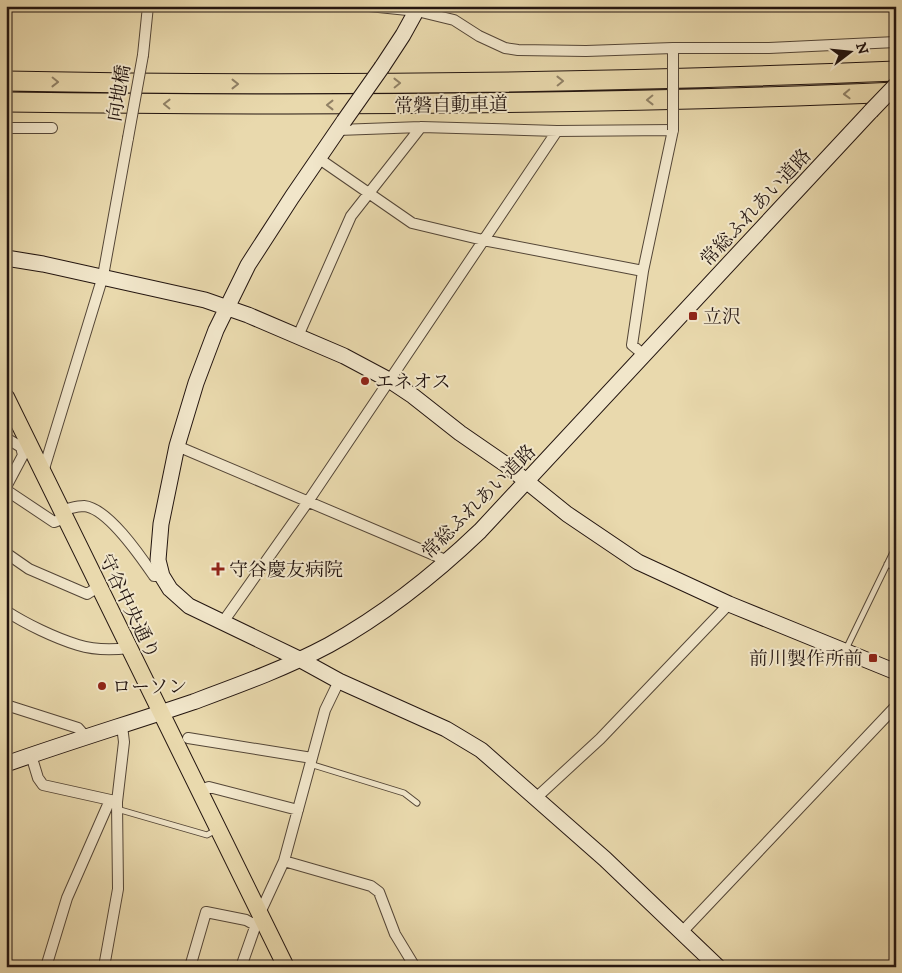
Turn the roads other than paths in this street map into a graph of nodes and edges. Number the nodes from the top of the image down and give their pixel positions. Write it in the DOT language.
graph roads {
  1 [pos="148,6"];
  2 [pos="369,6"];
  3 [pos="418,8"];
  4 [pos="896,42"];
  5 [pos="673,51"];
  6 [pos="896,71"];
  7 [pos="6,81"];
  8 [pos="896,85"];
  9 [pos="896,92"];
  10 [pos="6,102"];
  11 [pos="341,126"];
  12 [pos="421,127"];
  13 [pos="6,128"];
  14 [pos="52,128"];
  15 [pos="673,130"];
  16 [pos="557,131"];
  17 [pos="318,158"];
  18 [pos="369,193"];
  19 [pos="483,240"];
  20 [pos="6,258"];
  21 [pos="643,271"];
  22 [pos="103,276"];
  23 [pos="226,308"];
  24 [pos="298,336"];
  25 [pos="644,355"];
  26 [pos="389,380"];
  27 [pos="6,397"];
  28 [pos="6,438"];
  29 [pos="25,445"];
  30 [pos="177,446"];
  31 [pos="43,472"];
  32 [pos="526,482"];
  33 [pos="6,489"];
  34 [pos="307,502"];
  35 [pos="63,514"];
  36 [pos="896,546"];
  37 [pos="6,553"];
  38 [pos="448,561"];
  39 [pos="887,564"];
  40 [pos="896,568"];
  41 [pos="162,576"];
  42 [pos="98,586"];
  43 [pos="729,604"];
  44 [pos="6,611"];
  45 [pos="223,622"];
  46 [pos="128,648"];
  47 [pos="845,651"];
  48 [pos="300,660"];
  49 [pos="896,672"];
  50 [pos="339,681"];
  51 [pos="6,705"];
  52 [pos="896,706"];
  53 [pos="161,713"];
  54 [pos="122,726"];
  55 [pos="86,737"];
  56 [pos="188,738"];
  57 [pos="31,755"];
  58 [pos="311,761"];
  59 [pos="6,764"];
  60 [pos="200,790"];
  61 [pos="537,797"];
  62 [pos="418,803"];
  63 [pos="115,804"];
  64 [pos="298,810"];
  65 [pos="219,829"];
  66 [pos="284,861"];
  67 [pos="257,919"];
  68 [pos="682,932"];
  69 [pos="46,967"];
  70 [pos="104,967"];
  71 [pos="190,967"];
  72 [pos="241,967"];
  73 [pos="286,967"];
  74 [pos="415,967"];
  75 [pos="718,967"];
  1 -- 22 [label="street, 向地橋, bridge"];
  2 -- 3 [label="street"];
  3 -- 5 [label="street"];
  3 -- 11 [label="street, bridge"];
  4 -- 5 [label="street"];
  5 -- 15 [label="street, bridge"];
  7 -- 6 [label="highway, 常磐自動車道, one-way"];
  8 -- 25 [label="street, 常総ふれあい道路, bridge"];
  9 -- 10 [label="highway, 常磐自動車道, one-way"];
  11 -- 12 [label="street"];
  11 -- 17 [label="street"];
  12 -- 16 [label="street"];
  12 -- 18 [label="street"];
  13 -- 14 [label="street"];
  15 -- 16 [label="street"];
  15 -- 21 [label="street"];
  16 -- 19 [label="street"];
  17 -- 18 [label="street"];
  17 -- 23 [label="street"];
  18 -- 19 [label="street"];
  18 -- 24 [label="street"];
  19 -- 21 [label="street"];
  19 -- 26 [label="street"];
  20 -- 22 [label="street"];
  21 -- 25 [label="street"];
  22 -- 23 [label="street"];
  22 -- 31 [label="street, 向地橋"];
  23 -- 24 [label="street"];
  23 -- 30 [label="street"];
  24 -- 26 [label="street"];
  25 -- 32 [label="street, 常総ふれあい道路"];
  26 -- 32 [label="street"];
  26 -- 34 [label="street"];
  27 -- 29 [label="main road, 守谷中央通り"];
  28 -- 29 [label="street"];
  29 -- 31 [label="main road, 守谷中央通り"];
  29 -- 33 [label="street"];
  30 -- 34 [label="street"];
  30 -- 41 [label="street"];
  31 -- 35 [label="main road, 守谷中央通り"];
  32 -- 38 [label="street, 常総ふれあい道路"];
  32 -- 43 [label="street"];
  33 -- 35 [label="street"];
  34 -- 38 [label="street"];
  34 -- 45 [label="street"];
  35 -- 41 [label="street"];
  35 -- 42 [label="main road, 守谷中央通り"];
  36 -- 39 [label="lane"];
  37 -- 42 [label="street"];
  38 -- 48 [label="street, 常総ふれあい道路"];
  39 -- 40 [label="lane"];
  39 -- 47 [label="lane"];
  41 -- 45 [label="street"];
  42 -- 46 [label="main road, 守谷中央通り"];
  43 -- 47 [label="street"];
  43 -- 61 [label="street"];
  44 -- 46 [label="street"];
  45 -- 48 [label="street"];
  46 -- 53 [label="main road, 守谷中央通り"];
  47 -- 49 [label="street"];
  48 -- 50 [label="street"];
  48 -- 53 [label="street, 常総ふれあい道路"];
  50 -- 58 [label="street"];
  50 -- 61 [label="street"];
  51 -- 55 [label="street"];
  52 -- 68 [label="street"];
  53 -- 54 [label="street, 常総ふれあい道路"];
  53 -- 60 [label="main road, 守谷中央通り"];
  54 -- 55 [label="street, 常総ふれあい道路"];
  54 -- 63 [label="street"];
  55 -- 57 [label="street, 常総ふれあい道路"];
  56 -- 58 [label="street"];
  57 -- 59 [label="street, 常総ふれあい道路"];
  57 -- 63 [label="street"];
  58 -- 62 [label="lane"];
  58 -- 64 [label="street"];
  60 -- 64 [label="street"];
  60 -- 65 [label="main road, 守谷中央通り"];
  61 -- 68 [label="street"];
  63 -- 65 [label="lane"];
  63 -- 69 [label="street"];
  63 -- 70 [label="street"];
  64 -- 66 [label="street"];
  65 -- 67 [label="main road, 守谷中央通り"];
  66 -- 67 [label="street"];
  66 -- 74 [label="street"];
  67 -- 71 [label="street"];
  67 -- 72 [label="street"];
  67 -- 73 [label="main road, 守谷中央通り"];
  68 -- 75 [label="street"];
}
